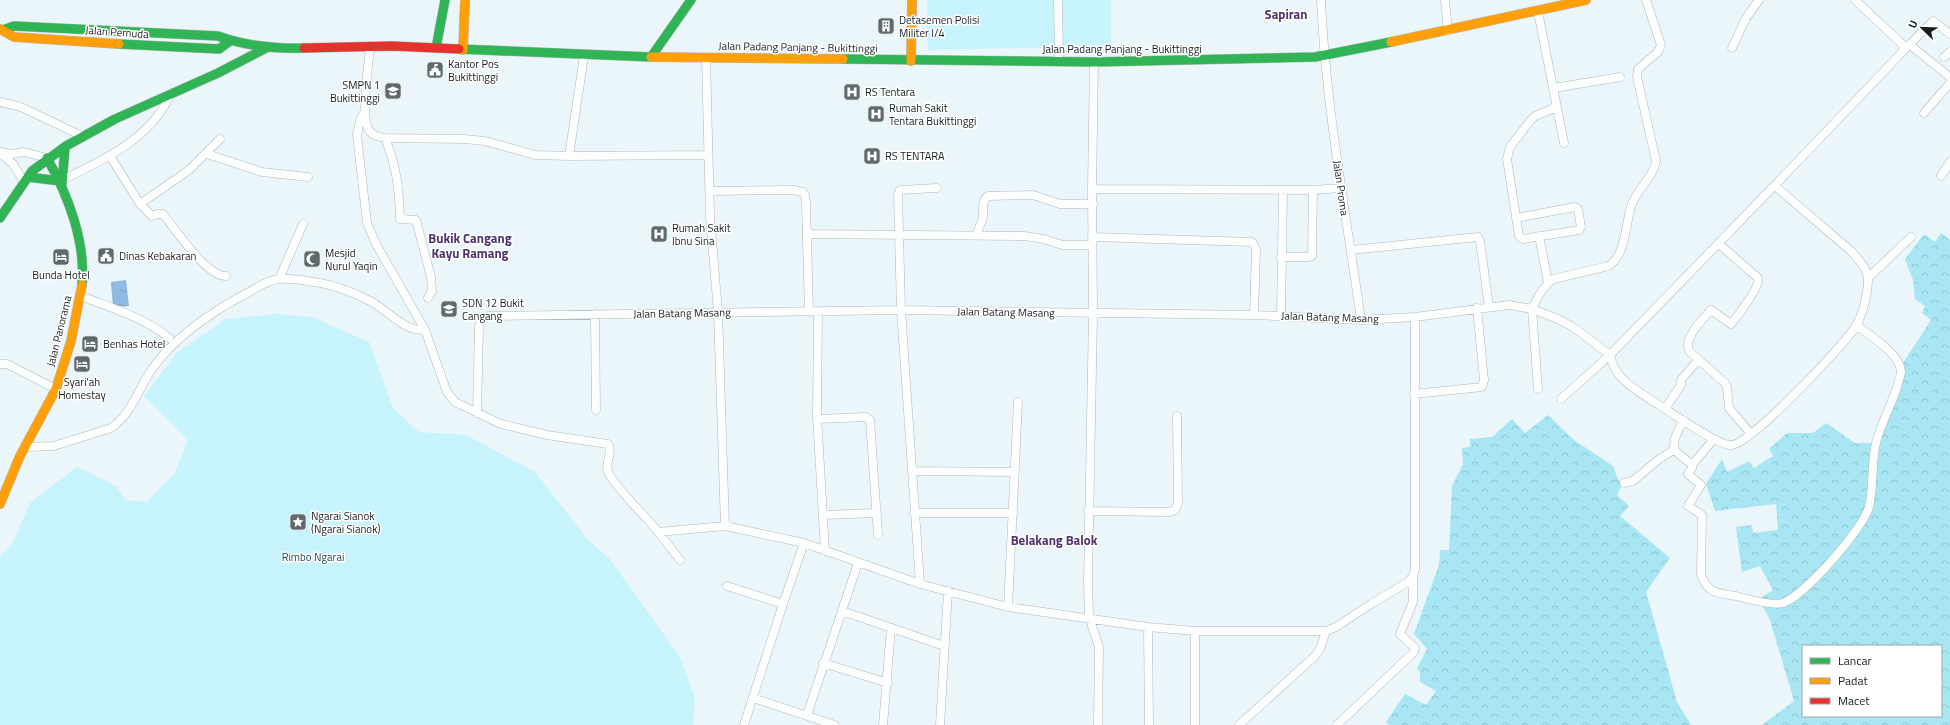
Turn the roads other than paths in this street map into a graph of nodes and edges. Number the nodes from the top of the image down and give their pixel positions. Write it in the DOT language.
graph roads {
  1 [pos="445,0"];
  2 [pos="465,0"];
  3 [pos="691,0"];
  4 [pos="912,0"];
  5 [pos="1058,0"];
  6 [pos="1321,0"];
  7 [pos="1446,0"];
  8 [pos="1586,0"];
  9 [pos="1646,0"];
  10 [pos="1759,0"];
  11 [pos="1855,0"];
  12 [pos="1538,12"];
  13 [pos="1,29"];
  14 [pos="1448,31"];
  15 [pos="1950,34"];
  16 [pos="230,41"];
  17 [pos="1910,45"];
  18 [pos="370,46"];
  19 [pos="268,47"];
  20 [pos="436,48"];
  21 [pos="1732,48"];
  22 [pos="463,50"];
  23 [pos="1903,51"];
  24 [pos="584,56"];
  25 [pos="1324,56"];
  26 [pos="651,58"];
  27 [pos="706,58"];
  28 [pos="911,61"];
  29 [pos="1059,61"];
  30 [pos="1094,62"];
  31 [pos="1950,76"];
  32 [pos="1620,77"];
  33 [pos="1950,83"];
  34 [pos="1554,88"];
  35 [pos="171,93"];
  36 [pos="0,102"];
  37 [pos="1557,107"];
  38 [pos="365,111"];
  39 [pos="1924,113"];
  40 [pos="82,136"];
  41 [pos="385,138"];
  42 [pos="220,139"];
  43 [pos="1564,143"];
  44 [pos="65,147"];
  45 [pos="0,153"];
  46 [pos="206,154"];
  47 [pos="708,155"];
  48 [pos="110,156"];
  49 [pos="569,156"];
  50 [pos="47,158"];
  51 [pos="1950,162"];
  52 [pos="1940,176"];
  53 [pos="308,177"];
  54 [pos="26,180"];
  55 [pos="61,182"];
  56 [pos="1774,186"];
  57 [pos="937,188"];
  58 [pos="1341,188"];
  59 [pos="1092,189"];
  60 [pos="710,190"];
  61 [pos="1283,190"];
  62 [pos="1313,190"];
  63 [pos="140,204"];
  64 [pos="1093,204"];
  65 [pos="0,218"];
  66 [pos="1516,218"];
  67 [pos="303,224"];
  68 [pos="807,234"];
  69 [pos="899,236"];
  70 [pos="977,236"];
  71 [pos="1539,236"];
  72 [pos="1911,237"];
  73 [pos="1092,241"];
  74 [pos="1719,244"];
  75 [pos="1351,250"];
  76 [pos="1281,257"];
  77 [pos="226,276"];
  78 [pos="1868,278"];
  79 [pos="279,279"];
  80 [pos="1548,282"];
  81 [pos="81,296"];
  82 [pos="428,298"];
  83 [pos="1488,307"];
  84 [pos="1477,308"];
  85 [pos="1532,309"];
  86 [pos="901,310"];
  87 [pos="718,312"];
  88 [pos="809,312"];
  89 [pos="818,312"];
  90 [pos="595,314"];
  91 [pos="1093,314"];
  92 [pos="1254,315"];
  93 [pos="1281,316"];
  94 [pos="1415,317"];
  95 [pos="1361,320"];
  96 [pos="1856,325"];
  97 [pos="425,330"];
  98 [pos="168,338"];
  99 [pos="1610,355"];
  100 [pos="1698,360"];
  101 [pos="0,364"];
  102 [pos="56,389"];
  103 [pos="1538,389"];
  104 [pos="1414,394"];
  105 [pos="1561,400"];
  106 [pos="1018,402"];
  107 [pos="1665,409"];
  108 [pos="596,410"];
  109 [pos="477,413"];
  110 [pos="1177,416"];
  111 [pos="817,419"];
  112 [pos="1683,420"];
  113 [pos="1751,434"];
  114 [pos="1714,439"];
  115 [pos="25,447"];
  116 [pos="1673,449"];
  117 [pos="1692,465"];
  118 [pos="912,471"];
  119 [pos="1015,472"];
  120 [pos="1624,483"];
  121 [pos="0,504"];
  122 [pos="1088,511"];
  123 [pos="878,513"];
  124 [pos="914,513"];
  125 [pos="1013,513"];
  126 [pos="824,515"];
  127 [pos="725,526"];
  128 [pos="658,532"];
  129 [pos="878,535"];
  130 [pos="804,543"];
  131 [pos="825,550"];
  132 [pos="680,560"];
  133 [pos="858,563"];
  134 [pos="1413,576"];
  135 [pos="920,584"];
  136 [pos="727,586"];
  137 [pos="948,591"];
  138 [pos="783,604"];
  139 [pos="1008,607"];
  140 [pos="842,611"];
  141 [pos="1089,617"];
  142 [pos="1148,627"];
  143 [pos="891,628"];
  144 [pos="1195,631"];
  145 [pos="1326,631"];
  146 [pos="944,646"];
  147 [pos="823,664"];
  148 [pos="888,682"];
  149 [pos="753,698"];
  150 [pos="806,715"];
  151 [pos="744,725"];
  152 [pos="836,725"];
  153 [pos="883,725"];
  154 [pos="940,725"];
  155 [pos="1098,725"];
  156 [pos="1149,725"];
  157 [pos="1196,725"];
  158 [pos="1239,725"];
  159 [pos="1337,725"];
  1 -- 20 [label="main road"];
  2 -- 22 [label="main road"];
  3 -- 26 [label="main road"];
  4 -- 28 [label="main road"];
  5 -- 29 [label="street"];
  6 -- 25 [label="street, Jalan Proma"];
  7 -- 14 [label="street"];
  8 -- 12 [label="main road, Jalan Padang Panjang - Bukittinggi"];
  9 -- 80 [label="street"];
  10 -- 21 [label="street"];
  11 -- 23 [label="street"];
  12 -- 14 [label="main road, Jalan Padang Panjang - Bukittinggi"];
  12 -- 34 [label="street"];
  13 -- 16 [label="main road, Jalan Pemuda"];
  13 -- 16 [label="main road, Jalan Pemuda"];
  14 -- 25 [label="main road, Jalan Padang Panjang - Bukittinggi"];
  15 -- 17 [label="street"];
  16 -- 19 [label="main road, Jalan Pemuda"];
  17 -- 23 [label="street"];
  17 -- 31 [label="street"];
  18 -- 19 [label="main road, Jalan Pemuda"];
  18 -- 20 [label="main road, Jalan Pemuda"];
  18 -- 38 [label="street"];
  19 -- 35 [label="main road"];
  20 -- 22 [label="main road, Jalan Pemuda"];
  22 -- 24 [label="main road, Jalan Padang Panjang - Bukittinggi"];
  23 -- 56 [label="street"];
  24 -- 26 [label="main road, Jalan Padang Panjang - Bukittinggi"];
  24 -- 49 [label="street"];
  25 -- 30 [label="main road, Jalan Padang Panjang - Bukittinggi"];
  25 -- 58 [label="street, Jalan Proma"];
  26 -- 27 [label="main road, Jalan Padang Panjang - Bukittinggi"];
  27 -- 28 [label="main road, Jalan Padang Panjang - Bukittinggi"];
  27 -- 47 [label="street"];
  28 -- 29 [label="main road, Jalan Padang Panjang - Bukittinggi"];
  29 -- 30 [label="main road, Jalan Padang Panjang - Bukittinggi"];
  30 -- 59 [label="street"];
  32 -- 34 [label="street"];
  33 -- 39 [label="street"];
  34 -- 37 [label="street"];
  35 -- 40 [label="main road"];
  35 -- 48 [label="street"];
  36 -- 40 [label="street"];
  37 -- 43 [label="street"];
  37 -- 66 [label="street"];
  38 -- 41 [label="street"];
  38 -- 97 [label="street"];
  40 -- 44 [label="main road"];
  41 -- 49 [label="street"];
  41 -- 82 [label="street"];
  42 -- 46 [label="street"];
  44 -- 50 [label="main road"];
  44 -- 55 [label="main road"];
  45 -- 50 [label="street"];
  45 -- 54 [label="street"];
  46 -- 53 [label="street"];
  46 -- 63 [label="street"];
  47 -- 49 [label="street"];
  47 -- 60 [label="street"];
  48 -- 55 [label="street"];
  48 -- 63 [label="street"];
  50 -- 54 [label="main road"];
  50 -- 55 [label="main road, Jalan Panorama"];
  51 -- 52 [label="street"];
  54 -- 55 [label="main road"];
  54 -- 65 [label="main road"];
  55 -- 81 [label="main road, Jalan Panorama"];
  56 -- 74 [label="street"];
  56 -- 78 [label="street"];
  57 -- 69 [label="street"];
  58 -- 62 [label="street"];
  58 -- 75 [label="street, Jalan Proma"];
  59 -- 61 [label="street"];
  59 -- 64 [label="street"];
  60 -- 68 [label="street"];
  60 -- 87 [label="street"];
  61 -- 62 [label="street"];
  61 -- 76 [label="street"];
  62 -- 76 [label="street"];
  63 -- 77 [label="street"];
  64 -- 70 [label="street"];
  64 -- 73 [label="street"];
  66 -- 71 [label="street"];
  66 -- 71 [label="street"];
  67 -- 79 [label="street"];
  68 -- 69 [label="street"];
  68 -- 88 [label="street"];
  69 -- 70 [label="street"];
  69 -- 86 [label="street"];
  70 -- 73 [label="street"];
  71 -- 80 [label="street"];
  72 -- 78 [label="street"];
  73 -- 91 [label="street"];
  73 -- 92 [label="street"];
  74 -- 99 [label="street"];
  74 -- 100 [label="street"];
  75 -- 83 [label="street"];
  75 -- 95 [label="street, Jalan Proma"];
  76 -- 93 [label="street"];
  78 -- 96 [label="street"];
  79 -- 97 [label="street"];
  79 -- 115 [label="street"];
  80 -- 85 [label="street"];
  81 -- 98 [label="street"];
  81 -- 102 [label="main road, Jalan Panorama"];
  83 -- 84 [label="street, Jalan Batang Masang"];
  83 -- 85 [label="street, Jalan Batang Masang"];
  84 -- 94 [label="street, Jalan Batang Masang"];
  84 -- 104 [label="street"];
  85 -- 99 [label="street, Jalan Batang Masang"];
  85 -- 103 [label="street"];
  86 -- 89 [label="street, Jalan Batang Masang"];
  86 -- 91 [label="street, Jalan Batang Masang"];
  86 -- 118 [label="street"];
  87 -- 88 [label="street, Jalan Batang Masang"];
  87 -- 90 [label="street, Jalan Batang Masang"];
  87 -- 127 [label="street"];
  88 -- 89 [label="street, Jalan Batang Masang"];
  89 -- 111 [label="street"];
  90 -- 108 [label="street"];
  90 -- 109 [label="street, Jalan Batang Masang"];
  91 -- 92 [label="street, Jalan Batang Masang"];
  91 -- 122 [label="street"];
  92 -- 93 [label="street, Jalan Batang Masang"];
  93 -- 95 [label="street, Jalan Batang Masang"];
  94 -- 95 [label="street, Jalan Batang Masang"];
  94 -- 104 [label="street"];
  96 -- 113 [label="street"];
  96 -- 117 [label="street"];
  97 -- 109 [label="street"];
  99 -- 105 [label="street"];
  99 -- 107 [label="street"];
  100 -- 107 [label="street"];
  100 -- 113 [label="street"];
  101 -- 102 [label="street"];
  102 -- 115 [label="main road, Jalan Panorama"];
  104 -- 134 [label="street"];
  106 -- 119 [label="street"];
  107 -- 112 [label="street"];
  109 -- 128 [label="street"];
  110 -- 122 [label="street"];
  111 -- 123 [label="street"];
  111 -- 126 [label="street"];
  112 -- 114 [label="street"];
  112 -- 116 [label="street"];
  113 -- 114 [label="street"];
  114 -- 117 [label="street"];
  115 -- 121 [label="main road, Jalan Panorama"];
  116 -- 117 [label="street"];
  116 -- 120 [label="street"];
  118 -- 119 [label="street"];
  118 -- 124 [label="street"];
  119 -- 125 [label="street"];
  122 -- 141 [label="street"];
  123 -- 126 [label="street"];
  123 -- 129 [label="street"];
  124 -- 125 [label="street"];
  124 -- 135 [label="street"];
  125 -- 139 [label="street"];
  126 -- 131 [label="street"];
  127 -- 128 [label="street"];
  127 -- 130 [label="street"];
  128 -- 132 [label="street"];
  130 -- 131 [label="street"];
  130 -- 138 [label="street"];
  131 -- 133 [label="street"];
  133 -- 135 [label="street"];
  133 -- 140 [label="street"];
  134 -- 145 [label="street"];
  134 -- 159 [label="street"];
  135 -- 137 [label="street"];
  136 -- 138 [label="street"];
  137 -- 139 [label="street"];
  137 -- 146 [label="street"];
  138 -- 149 [label="street"];
  139 -- 141 [label="street"];
  140 -- 143 [label="street"];
  140 -- 147 [label="street"];
  141 -- 142 [label="street"];
  141 -- 155 [label="street"];
  142 -- 144 [label="street"];
  142 -- 156 [label="street"];
  143 -- 146 [label="street"];
  143 -- 148 [label="street"];
  144 -- 145 [label="street"];
  144 -- 157 [label="street"];
  145 -- 158 [label="street"];
  146 -- 154 [label="street"];
  147 -- 148 [label="street"];
  147 -- 150 [label="street"];
  148 -- 153 [label="street"];
  149 -- 150 [label="street"];
  149 -- 151 [label="street"];
  150 -- 152 [label="street"];
}
